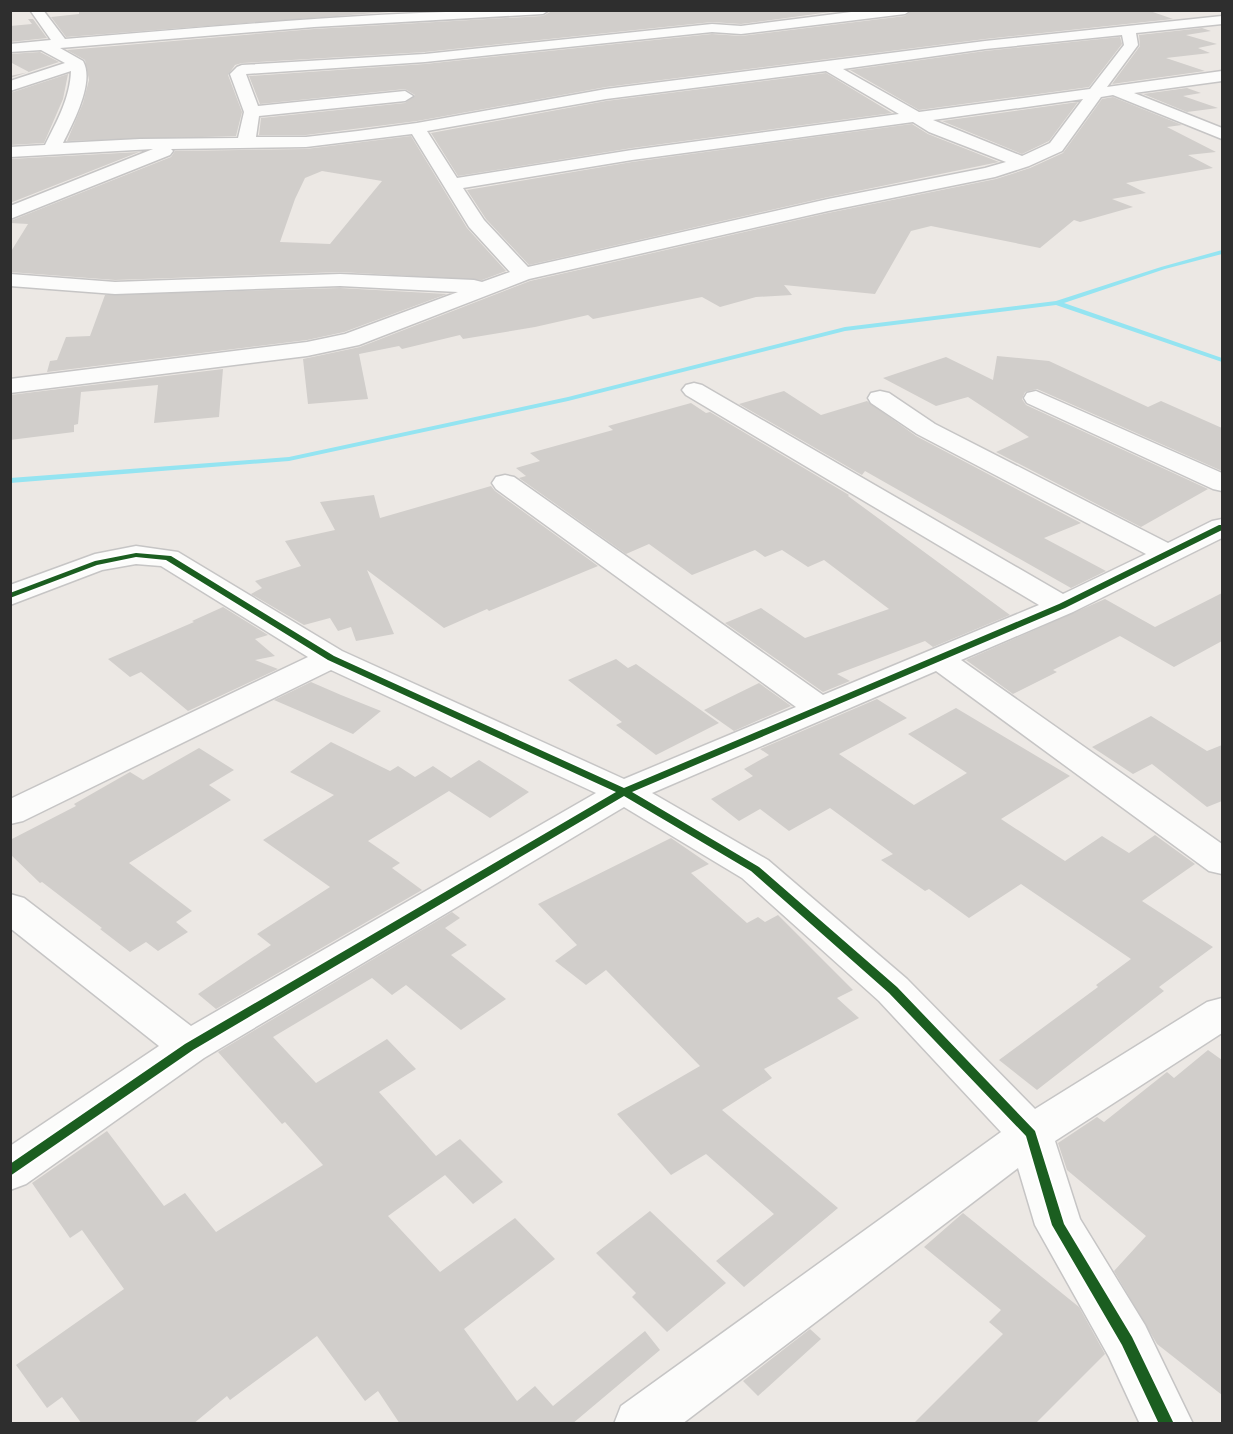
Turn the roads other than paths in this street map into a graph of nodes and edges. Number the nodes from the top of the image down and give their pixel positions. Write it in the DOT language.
graph roads {
  1 [pos="36,10"];
  2 [pos="543,10"];
  3 [pos="701,10"];
  4 [pos="905,10"];
  5 [pos="401,14"];
  6 [pos="858,16"];
  7 [pos="210,18"];
  8 [pos="556,19"];
  9 [pos="1222,20"];
  10 [pos="712,28"];
  11 [pos="225,29"];
  12 [pos="878,29"];
  13 [pos="1128,30"];
  14 [pos="898,42"];
  15 [pos="60,43"];
  16 [pos="576,43"];
  17 [pos="43,45"];
  18 [pos="740,45"];
  19 [pos="10,48"];
  20 [pos="918,55"];
  21 [pos="769,61"];
  22 [pos="78,64"];
  23 [pos="829,67"];
  24 [pos="788,72"];
  25 [pos="1222,76"];
  26 [pos="10,86"];
  27 [pos="1114,90"];
  28 [pos="1094,93"];
  29 [pos="405,96"];
  30 [pos="252,112"];
  31 [pos="915,116"];
  32 [pos="417,128"];
  33 [pos="1222,134"];
  34 [pos="246,143"];
  35 [pos="183,144"];
  36 [pos="52,149"];
  37 [pos="10,152"];
  38 [pos="1023,162"];
  39 [pos="453,184"];
  40 [pos="10,213"];
  41 [pos="523,274"];
  42 [pos="10,280"];
  43 [pos="35,283"];
  44 [pos="488,287"];
  45 [pos="10,295"];
  46 [pos="10,386"];
  47 [pos="694,390"];
  48 [pos="880,398"];
  49 [pos="1036,398"];
  50 [pos="505,483"];
  51 [pos="1222,483"];
  52 [pos="1222,527"];
  53 [pos="1168,554"];
  54 [pos="10,596"];
  55 [pos="1062,606"];
  56 [pos="331,658"];
  57 [pos="939,659"];
  58 [pos="821,709"];
  59 [pos="624,792"];
  60 [pos="10,813"];
  61 [pos="1222,862"];
  62 [pos="10,907"];
  63 [pos="1222,1013"];
  64 [pos="189,1047"];
  65 [pos="1031,1134"];
  66 [pos="10,1171"];
  67 [pos="640,1424"];
  68 [pos="1167,1424"];
  1 -- 15 [label="street"];
  2 -- 5 [label="street"];
  3 -- 10 [label="street"];
  4 -- 6 [label="street"];
  5 -- 11 [label="street"];
  6 -- 10 [label="street"];
  6 -- 12 [label="street"];
  7 -- 11 [label="street"];
  8 -- 16 [label="street"];
  9 -- 13 [label="street"];
  10 -- 16 [label="street"];
  10 -- 18 [label="street"];
  11 -- 15 [label="street"];
  13 -- 20 [label="street"];
  13 -- 28 [label="street"];
  14 -- 20 [label="street"];
  15 -- 17 [label="street"];
  16 -- 30 [label="street"];
  17 -- 19 [label="street"];
  17 -- 22 [label="street"];
  20 -- 23 [label="street"];
  21 -- 24 [label="street"];
  22 -- 26 [label="street"];
  22 -- 36 [label="street"];
  23 -- 24 [label="street"];
  23 -- 31 [label="street"];
  24 -- 32 [label="street"];
  25 -- 27 [label="street"];
  27 -- 28 [label="street"];
  27 -- 33 [label="street"];
  28 -- 31 [label="street"];
  28 -- 38 [label="street"];
  29 -- 30 [label="street"];
  30 -- 34 [label="street"];
  31 -- 38 [label="street"];
  31 -- 39 [label="street"];
  32 -- 34 [label="street"];
  32 -- 39 [label="street"];
  34 -- 35 [label="street"];
  35 -- 36 [label="street"];
  35 -- 40 [label="street"];
  36 -- 37 [label="street"];
  38 -- 41 [label="street"];
  39 -- 41 [label="street"];
  41 -- 44 [label="street"];
  42 -- 43 [label="street"];
  43 -- 44 [label="street"];
  43 -- 45 [label="street"];
  44 -- 46 [label="street"];
  47 -- 55 [label="street"];
  48 -- 53 [label="street"];
  49 -- 51 [label="street"];
  50 -- 58 [label="street"];
  52 -- 53 [label="street"];
  53 -- 55 [label="street"];
  54 -- 56 [label="street"];
  55 -- 57 [label="street"];
  56 -- 59 [label="street"];
  56 -- 60 [label="street"];
  57 -- 58 [label="street"];
  57 -- 61 [label="street"];
  58 -- 59 [label="street"];
  59 -- 64 [label="street"];
  59 -- 65 [label="street"];
  62 -- 64 [label="street"];
  63 -- 65 [label="street"];
  64 -- 66 [label="street"];
  65 -- 67 [label="street"];
  65 -- 68 [label="street"];
}
